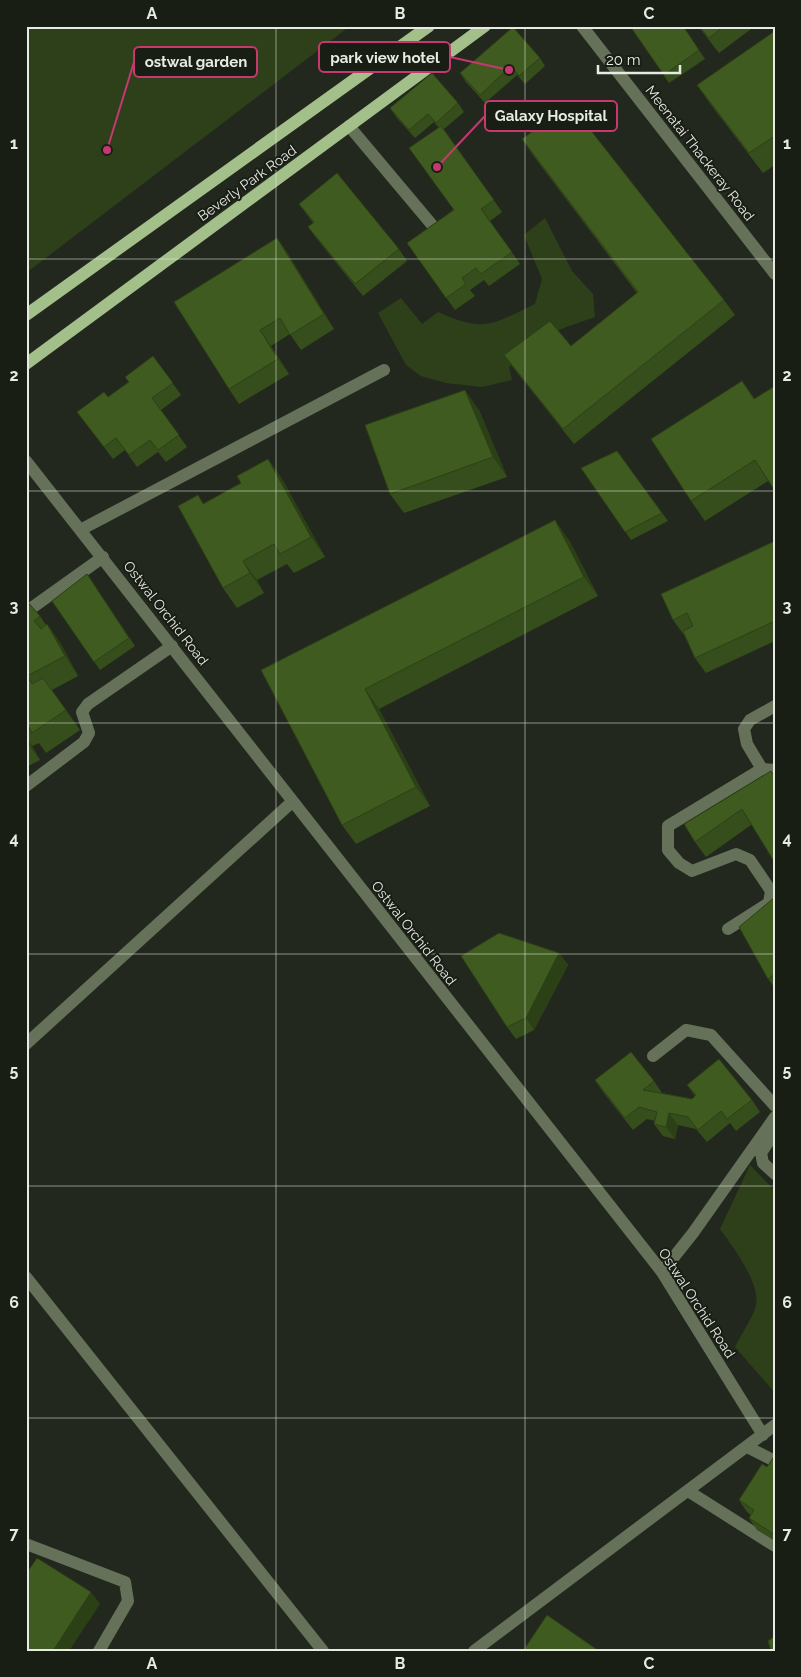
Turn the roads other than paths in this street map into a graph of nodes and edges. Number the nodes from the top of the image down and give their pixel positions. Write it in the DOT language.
graph roads {
  1 [pos="429,26"];
  2 [pos="485,26"];
  3 [pos="582,26"];
  4 [pos="350,126"];
  5 [pos="438,232"];
  6 [pos="775,274"];
  7 [pos="26,315"];
  8 [pos="26,364"];
  9 [pos="384,370"];
  10 [pos="26,460"];
  11 [pos="82,529"];
  12 [pos="103,557"];
  13 [pos="26,612"];
  14 [pos="172,646"];
  15 [pos="775,706"];
  16 [pos="768,769"];
  17 [pos="26,786"];
  18 [pos="292,802"];
  19 [pos="728,929"];
  20 [pos="26,1044"];
  21 [pos="653,1056"];
  22 [pos="775,1106"];
  23 [pos="775,1117"];
  24 [pos="775,1132"];
  25 [pos="775,1174"];
  26 [pos="662,1272"];
  27 [pos="26,1278"];
  28 [pos="775,1425"];
  29 [pos="763,1435"];
  30 [pos="747,1447"];
  31 [pos="775,1461"];
  32 [pos="688,1491"];
  33 [pos="26,1544"];
  34 [pos="775,1546"];
  35 [pos="99,1651"];
  36 [pos="323,1651"];
  37 [pos="474,1651"];
  1 -- 7 [label="main road, Beverly Park Road"];
  2 -- 4 [label="main road, Beverly Park Road"];
  3 -- 6 [label="street, Meenatai Thackeray Road"];
  4 -- 5 [label="street"];
  4 -- 8 [label="main road, Beverly Park Road"];
  9 -- 11 [label="street"];
  10 -- 11 [label="street, Ostwal Orchid Road"];
  11 -- 12 [label="street, Ostwal Orchid Road"];
  12 -- 13 [label="street"];
  12 -- 14 [label="street, Ostwal Orchid Road"];
  14 -- 17 [label="street"];
  14 -- 18 [label="street, Ostwal Orchid Road"];
  15 -- 16 [label="street"];
  16 -- 19 [label="street"];
  18 -- 20 [label="street"];
  18 -- 26 [label="street, Ostwal Orchid Road"];
  21 -- 22 [label="street"];
  23 -- 26 [label="street"];
  24 -- 25 [label="street"];
  26 -- 29 [label="street, Ostwal Orchid Road"];
  27 -- 36 [label="street"];
  28 -- 29 [label="street"];
  29 -- 30 [label="street"];
  30 -- 31 [label="street"];
  30 -- 32 [label="street"];
  32 -- 34 [label="street"];
  32 -- 37 [label="street"];
  33 -- 35 [label="street"];
}
